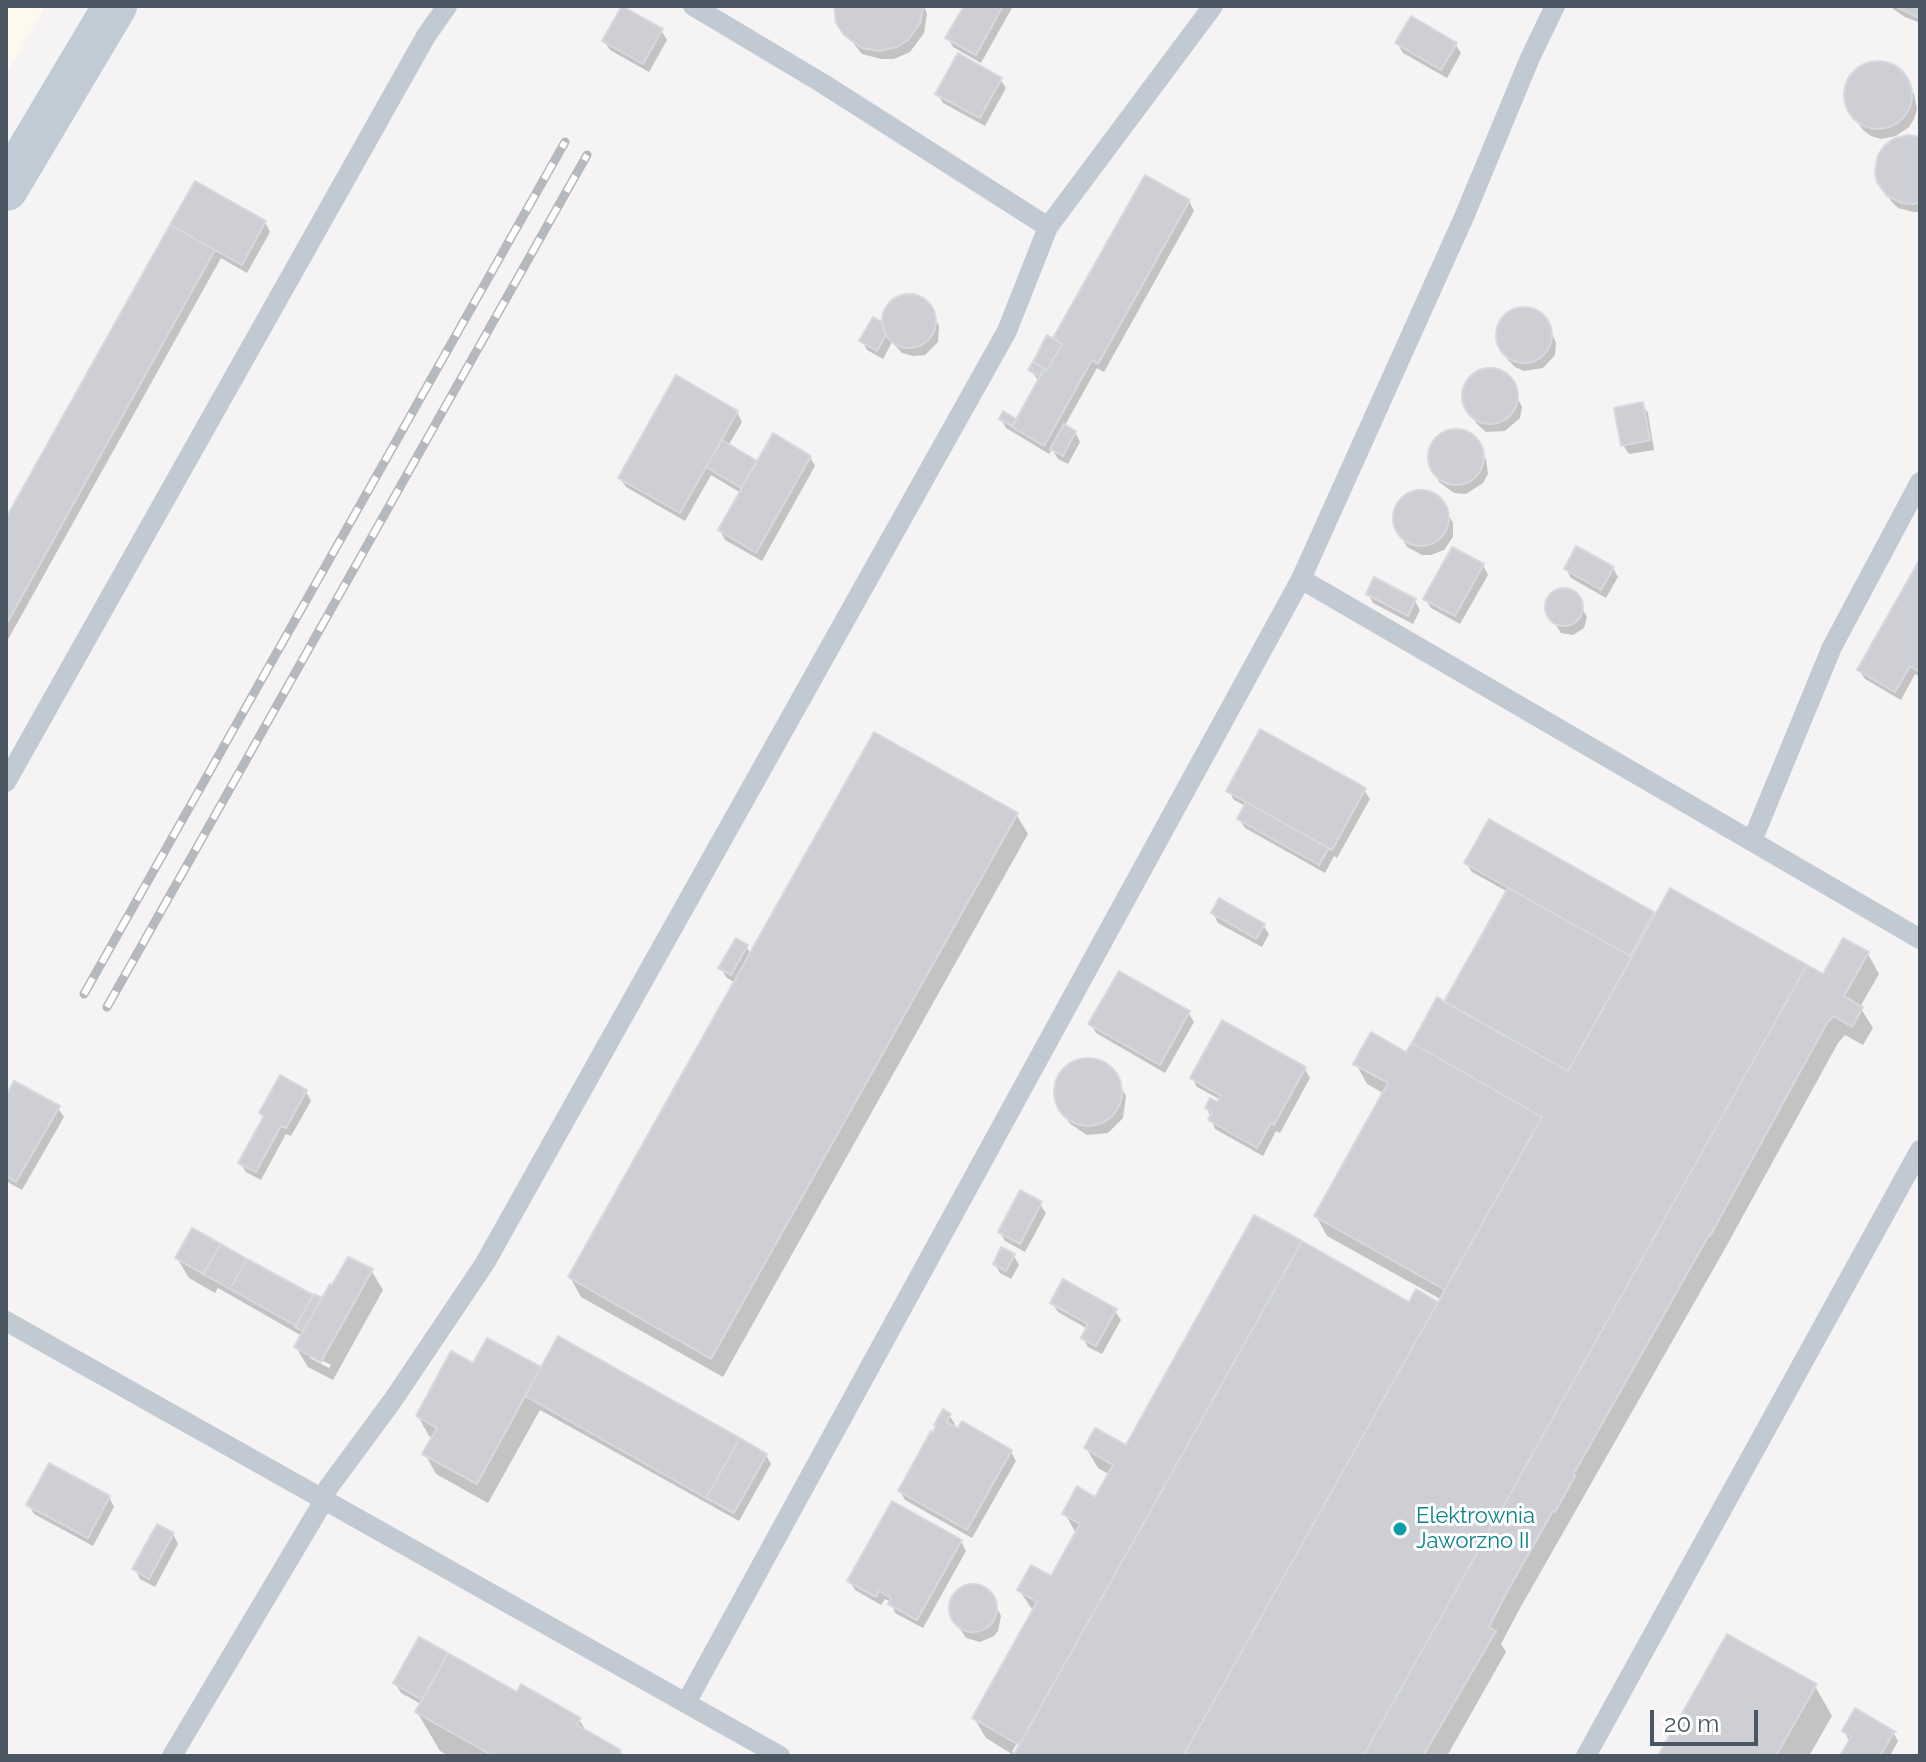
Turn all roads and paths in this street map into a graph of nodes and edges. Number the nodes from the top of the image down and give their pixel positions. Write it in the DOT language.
graph roads {
  1 [pos="115,6"];
  2 [pos="447,6"];
  3 [pos="693,6"];
  4 [pos="1213,6"];
  5 [pos="1555,6"];
  6 [pos="6,189"];
  7 [pos="1048,227"];
  8 [pos="1920,482"];
  9 [pos="1301,579"];
  10 [pos="6,782"];
  11 [pos="1752,841"];
  12 [pos="1920,939"];
  13 [pos="1920,1150"];
  14 [pos="6,1321"];
  15 [pos="323,1502"];
  16 [pos="686,1703"];
  17 [pos="172,1756"];
  18 [pos="780,1756"];
  19 [pos="1586,1756"];
  1 -- 6 [label="main road"];
  2 -- 10 [label="lane"];
  3 -- 7 [label="lane"];
  4 -- 7 [label="lane"];
  5 -- 9 [label="lane"];
  7 -- 15 [label="lane"];
  8 -- 11 [label="lane"];
  9 -- 11 [label="lane"];
  9 -- 16 [label="lane"];
  11 -- 12 [label="lane"];
  13 -- 19 [label="lane"];
  14 -- 15 [label="lane"];
  15 -- 16 [label="lane"];
  15 -- 17 [label="lane"];
  16 -- 18 [label="lane"];
}
